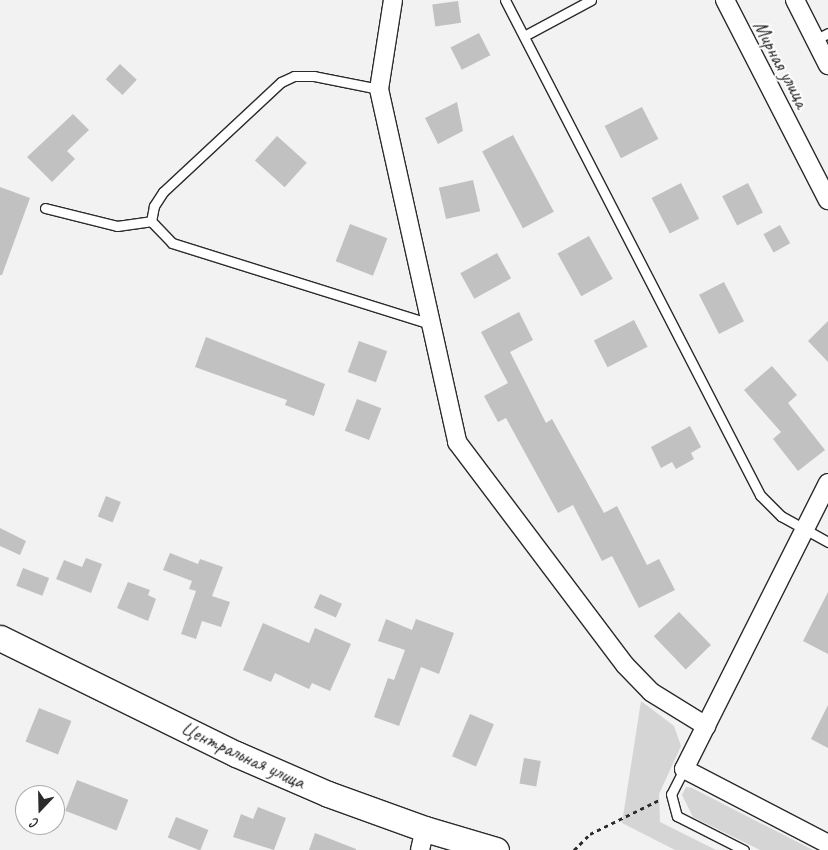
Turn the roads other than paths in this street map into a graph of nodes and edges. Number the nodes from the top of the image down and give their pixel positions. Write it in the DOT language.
graph roads {
  1 [pos="394,0"];
  2 [pos="506,0"];
  3 [pos="591,0"];
  4 [pos="725,0"];
  5 [pos="795,0"];
  6 [pos="524,36"];
  7 [pos="822,36"];
  8 [pos="828,65"];
  9 [pos="379,88"];
  10 [pos="828,200"];
  11 [pos="45,208"];
  12 [pos="152,221"];
  13 [pos="431,324"];
  14 [pos="828,483"];
  15 [pos="804,530"];
  16 [pos="828,542"];
  17 [pos="0,638"];
  18 [pos="706,726"];
  19 [pos="684,769"];
  20 [pos="423,840"];
  21 [pos="828,844"];
  22 [pos="496,850"];
  23 [pos="744,850"];
  1 -- 9 [label="street"];
  2 -- 6 [label="lane"];
  3 -- 6 [label="lane"];
  4 -- 10 [label="street, Мирная улица"];
  5 -- 7 [label="street, Мирная улица"];
  6 -- 15 [label="lane"];
  7 -- 8 [label="street, Мирная улица"];
  9 -- 12 [label="lane"];
  9 -- 13 [label="street"];
  11 -- 12 [label="lane"];
  12 -- 13 [label="lane"];
  13 -- 18 [label="street"];
  14 -- 15 [label="street"];
  15 -- 16 [label="lane"];
  15 -- 18 [label="street"];
  17 -- 20 [label="street, Центральная улица"];
  18 -- 19 [label="street"];
  19 -- 21 [label="street"];
  19 -- 23 [label="lane"];
  20 -- 22 [label="street, Центральная улица"];
}
